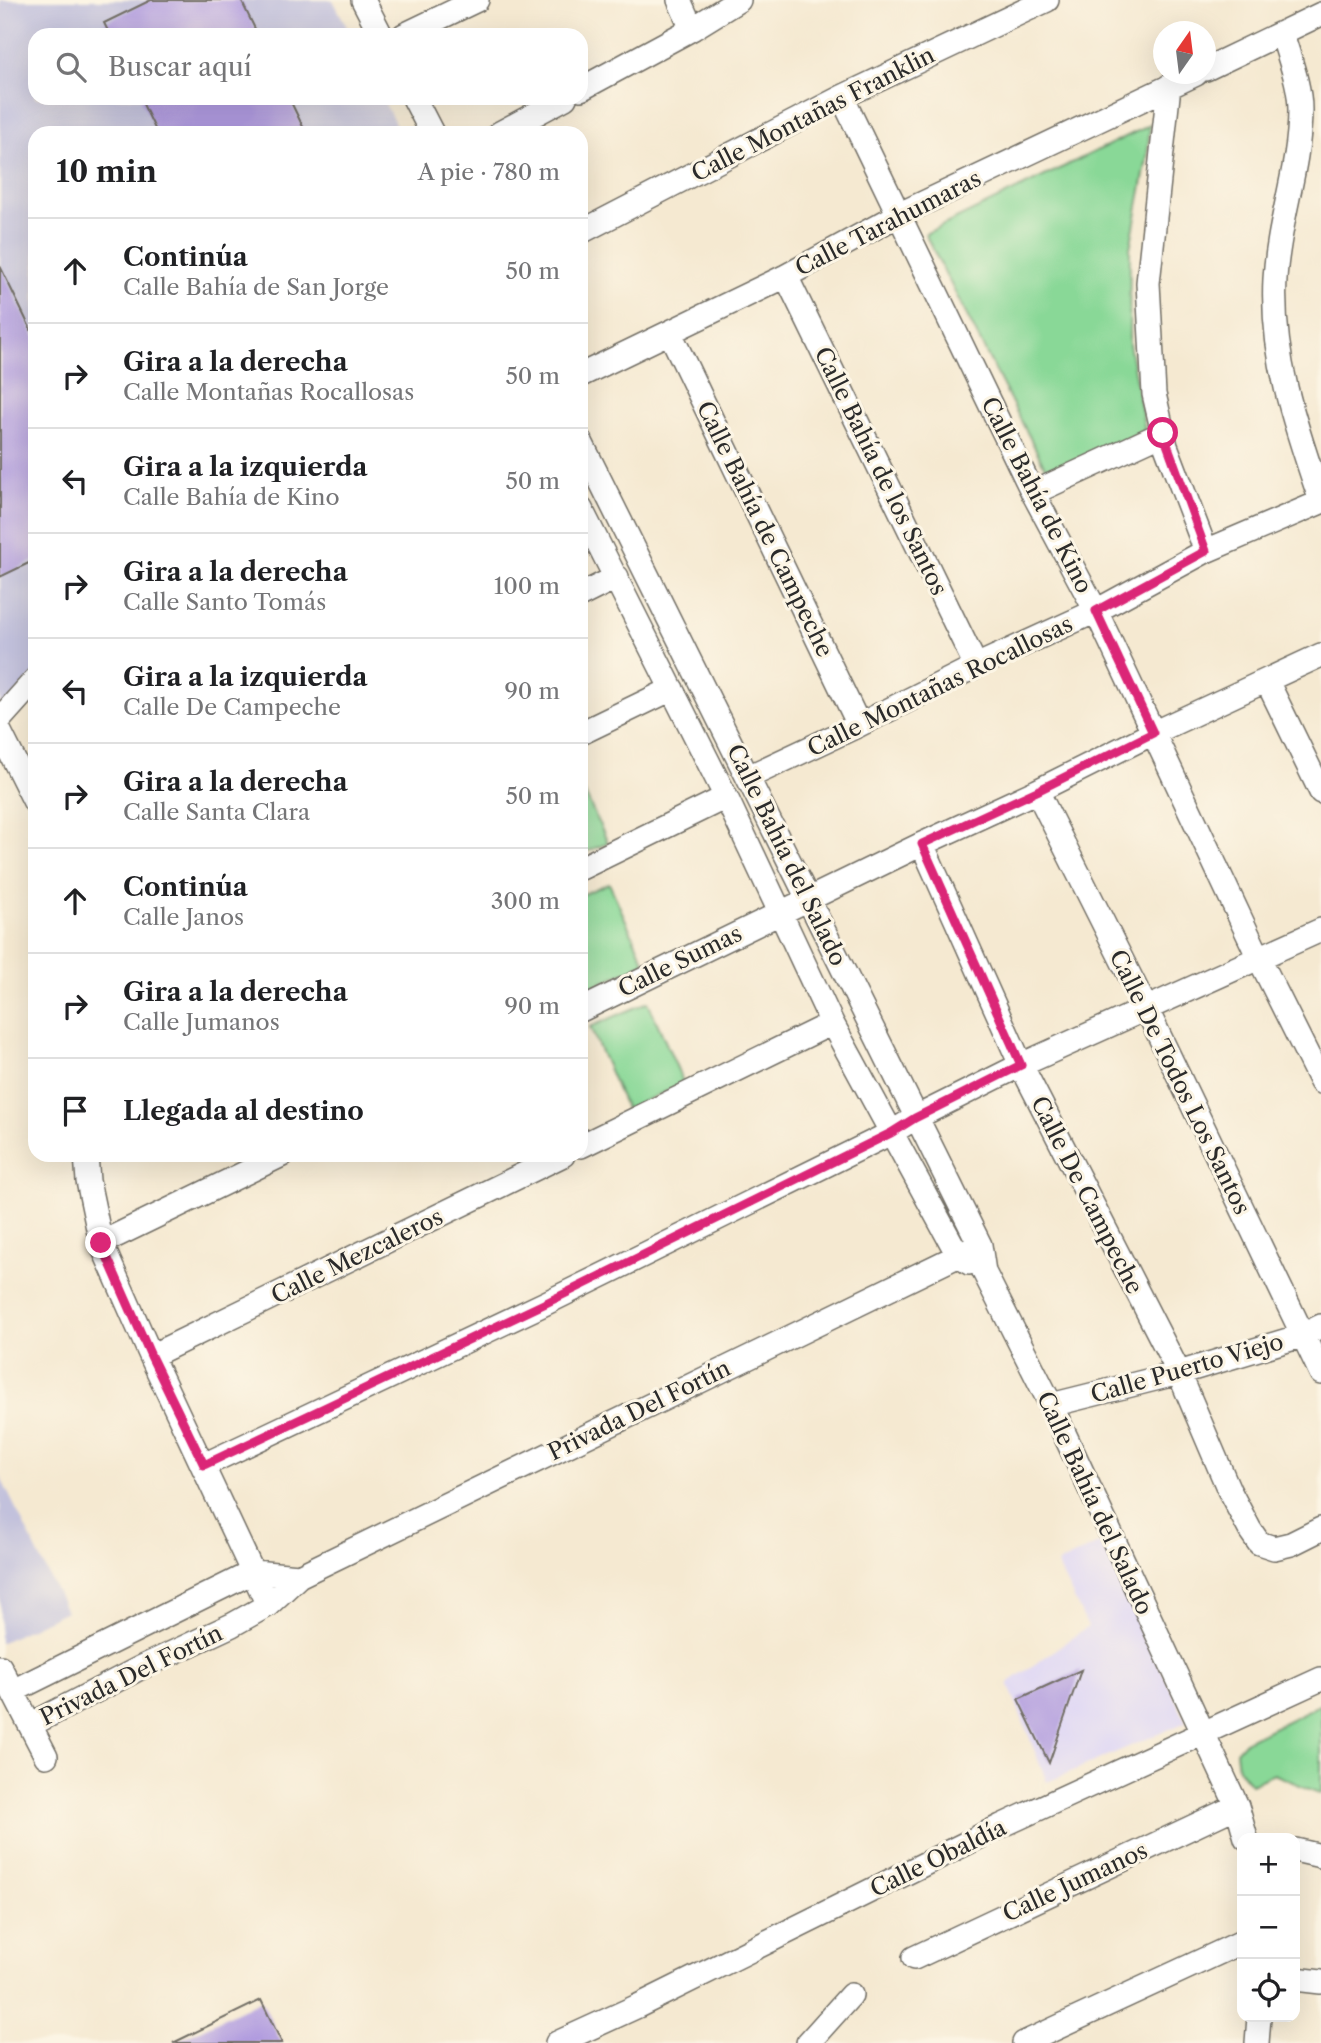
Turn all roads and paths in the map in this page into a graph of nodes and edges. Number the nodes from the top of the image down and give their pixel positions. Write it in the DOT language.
graph roads {
  1 [pos="363,0"];
  2 [pos="477,0"];
  3 [pos="679,0"];
  4 [pos="739,0"];
  5 [pos="1047,0"];
  6 [pos="1321,14"];
  7 [pos="377,28"];
  8 [pos="419,28"];
  9 [pos="692,29"];
  10 [pos="1282,33"];
  11 [pos="1216,64"];
  12 [pos="1174,84"];
  13 [pos="588,85"];
  14 [pos="1169,86"];
  15 [pos="842,97"];
  16 [pos="418,105"];
  17 [pos="552,105"];
  18 [pos="428,126"];
  19 [pos="513,126"];
  20 [pos="900,214"];
  21 [pos="588,228"];
  22 [pos="786,276"];
  23 [pos="670,333"];
  24 [pos="588,371"];
  25 [pos="1163,433"];
  26 [pos="588,456"];
  27 [pos="1033,493"];
  28 [pos="1321,502"];
  29 [pos="588,522"];
  30 [pos="1206,551"];
  31 [pos="617,577"];
  32 [pos="588,592"];
  33 [pos="1096,611"];
  34 [pos="1321,655"];
  35 [pos="976,666"];
  36 [pos="1267,681"];
  37 [pos="28,688"];
  38 [pos="672,689"];
  39 [pos="0,719"];
  40 [pos="859,726"];
  41 [pos="588,730"];
  42 [pos="0,732"];
  43 [pos="1153,733"];
  44 [pos="748,777"];
  45 [pos="28,789"];
  46 [pos="1037,791"];
  47 [pos="1321,792"];
  48 [pos="726,797"];
  49 [pos="922,844"];
  50 [pos="588,865"];
  51 [pos="810,899"];
  52 [pos="780,913"];
  53 [pos="1321,930"];
  54 [pos="1259,958"];
  55 [pos="588,1007"];
  56 [pos="1147,1010"];
  57 [pos="832,1023"];
  58 [pos="1021,1065"];
  59 [pos="1321,1082"];
  60 [pos="915,1118"];
  61 [pos="891,1133"];
  62 [pos="588,1143"];
  63 [pos="87,1162"];
  64 [pos="268,1162"];
  65 [pos="549,1162"];
  66 [pos="101,1243"];
  67 [pos="980,1245"];
  68 [pos="958,1255"];
  69 [pos="984,1272"];
  70 [pos="1311,1331"];
  71 [pos="151,1356"];
  72 [pos="1179,1373"];
  73 [pos="1321,1373"];
  74 [pos="1051,1405"];
  75 [pos="204,1465"];
  76 [pos="1321,1529"];
  77 [pos="253,1572"];
  78 [pos="299,1576"];
  79 [pos="268,1605"];
  80 [pos="125,1636"];
  81 [pos="0,1667"];
  82 [pos="140,1668"];
  83 [pos="1321,1679"];
  84 [pos="13,1691"];
  85 [pos="30,1725"];
  86 [pos="1203,1735"];
  87 [pos="46,1756"];
  88 [pos="1237,1806"];
  89 [pos="1245,1833"];
  90 [pos="1300,1851"];
  91 [pos="1321,1856"];
  92 [pos="1237,1944"];
  93 [pos="914,1958"];
  94 [pos="1300,1980"];
  95 [pos="1321,1982"];
  96 [pos="850,1995"];
  97 [pos="1259,2022"];
  98 [pos="557,2043"];
  99 [pos="808,2043"];
  100 [pos="1024,2043"];
  101 [pos="1257,2043"];
  1 -- 7 [label="street"];
  2 -- 8 [label="street"];
  3 -- 9 [label="street"];
  4 -- 9 [label="street"];
  5 -- 15 [label="street, Calle Montañas Franklin"];
  6 -- 10 [label="street"];
  9 -- 13 [label="street"];
  10 -- 11 [label="street"];
  10 -- 28 [label="street"];
  12 -- 14 [label="street, Calle Tarahumaras"];
  14 -- 20 [label="street, Calle Tarahumaras"];
  14 -- 25 [label="street"];
  15 -- 20 [label="street, Calle Bahía de Kino"];
  15 -- 21 [label="street, Calle Montañas Franklin"];
  16 -- 18 [label="street"];
  17 -- 19 [label="street"];
  20 -- 22 [label="street, Calle Tarahumaras"];
  20 -- 27 [label="street, Calle Bahía de Kino"];
  22 -- 23 [label="street, Calle Tarahumaras"];
  22 -- 35 [label="street, Calle Bahía de los Santos"];
  23 -- 24 [label="street, Calle Tarahumaras"];
  23 -- 40 [label="street, Calle Bahía de Campeche"];
  25 -- 27 [label="street"];
  25 -- 30 [label="street"];
  26 -- 44 [label="street, Calle Bahía del Salado"];
  27 -- 33 [label="street, Calle Bahía de Kino"];
  28 -- 30 [label="street, Calle Montañas Rocallosas"];
  29 -- 31 [label="street, Calle Bahía del Salado"];
  30 -- 33 [label="street, Calle Montañas Rocallosas"];
  31 -- 32 [label="street"];
  31 -- 38 [label="street, Calle Bahía del Salado"];
  33 -- 35 [label="street, Calle Montañas Rocallosas"];
  33 -- 43 [label="street, Calle Bahía de Kino"];
  34 -- 36 [label="street, Calle Sumas"];
  35 -- 40 [label="street, Calle Montañas Rocallosas"];
  36 -- 43 [label="street, Calle Sumas"];
  36 -- 47 [label="street"];
  37 -- 39 [label="street"];
  38 -- 41 [label="street"];
  38 -- 48 [label="street, Calle Bahía del Salado"];
  40 -- 44 [label="street, Calle Montañas Rocallosas"];
  42 -- 45 [label="street"];
  43 -- 46 [label="street, Calle Sumas"];
  43 -- 54 [label="street, Calle Bahía de Kino"];
  44 -- 51 [label="street, Calle Bahía del Salado"];
  46 -- 49 [label="street, Calle Sumas"];
  46 -- 56 [label="street, Calle De Todos Los Santos"];
  48 -- 50 [label="street"];
  48 -- 52 [label="street, Calle Bahía del Salado"];
  49 -- 51 [label="street, Calle Sumas"];
  49 -- 58 [label="street, Calle De Campeche"];
  51 -- 52 [label="street, Calle Sumas"];
  51 -- 60 [label="street, Calle Bahía del Salado"];
  52 -- 55 [label="street, Calle Sumas"];
  52 -- 57 [label="street, Calle Bahía del Salado"];
  53 -- 54 [label="street"];
  54 -- 56 [label="street"];
  54 -- 59 [label="street, Calle Bahía de Kino"];
  56 -- 58 [label="street"];
  56 -- 70 [label="street, Calle De Todos Los Santos"];
  57 -- 61 [label="street, Calle Bahía del Salado"];
  57 -- 62 [label="street"];
  58 -- 60 [label="street"];
  58 -- 72 [label="street, Calle De Campeche"];
  60 -- 61 [label="street"];
  60 -- 67 [label="street, Calle Bahía del Salado"];
  61 -- 68 [label="street, Calle Bahía del Salado"];
  61 -- 75 [label="street"];
  63 -- 66 [label="street"];
  64 -- 66 [label="street"];
  65 -- 71 [label="street, Calle Mezcaleros"];
  66 -- 71 [label="street"];
  67 -- 68 [label="street, Privada Del Fortín"];
  67 -- 69 [label="street, Calle Bahía del Salado"];
  68 -- 69 [label="street, Calle Bahía del Salado"];
  68 -- 78 [label="street, Privada Del Fortín"];
  69 -- 74 [label="street, Calle Bahía del Salado"];
  70 -- 72 [label="street, Calle Puerto Viejo"];
  70 -- 73 [label="street, Calle De Todos Los Santos"];
  71 -- 75 [label="street"];
  72 -- 74 [label="street, Calle Puerto Viejo"];
  72 -- 76 [label="street, Calle De Campeche"];
  74 -- 86 [label="street, Calle Bahía del Salado"];
  75 -- 77 [label="street"];
  77 -- 78 [label="street"];
  77 -- 79 [label="street"];
  77 -- 80 [label="street, Privada Del Fortín"];
  78 -- 79 [label="street, Privada Del Fortín"];
  79 -- 82 [label="street, Privada Del Fortín"];
  80 -- 82 [label="street"];
  80 -- 84 [label="street, Privada Del Fortín"];
  81 -- 84 [label="street"];
  82 -- 85 [label="street, Privada Del Fortín"];
  83 -- 86 [label="street, Calle Obaldía"];
  84 -- 85 [label="street"];
  85 -- 87 [label="street"];
  86 -- 88 [label="street, Calle Bahía del Salado"];
  86 -- 98 [label="street, Calle Obaldía"];
  88 -- 89 [label="street, Calle Bahía del Salado"];
  88 -- 93 [label="street, Calle Jumanos"];
  90 -- 91 [label="street"];
  92 -- 100 [label="street"];
  94 -- 95 [label="street"];
  96 -- 99 [label="street"];
  97 -- 101 [label="street"];
}
